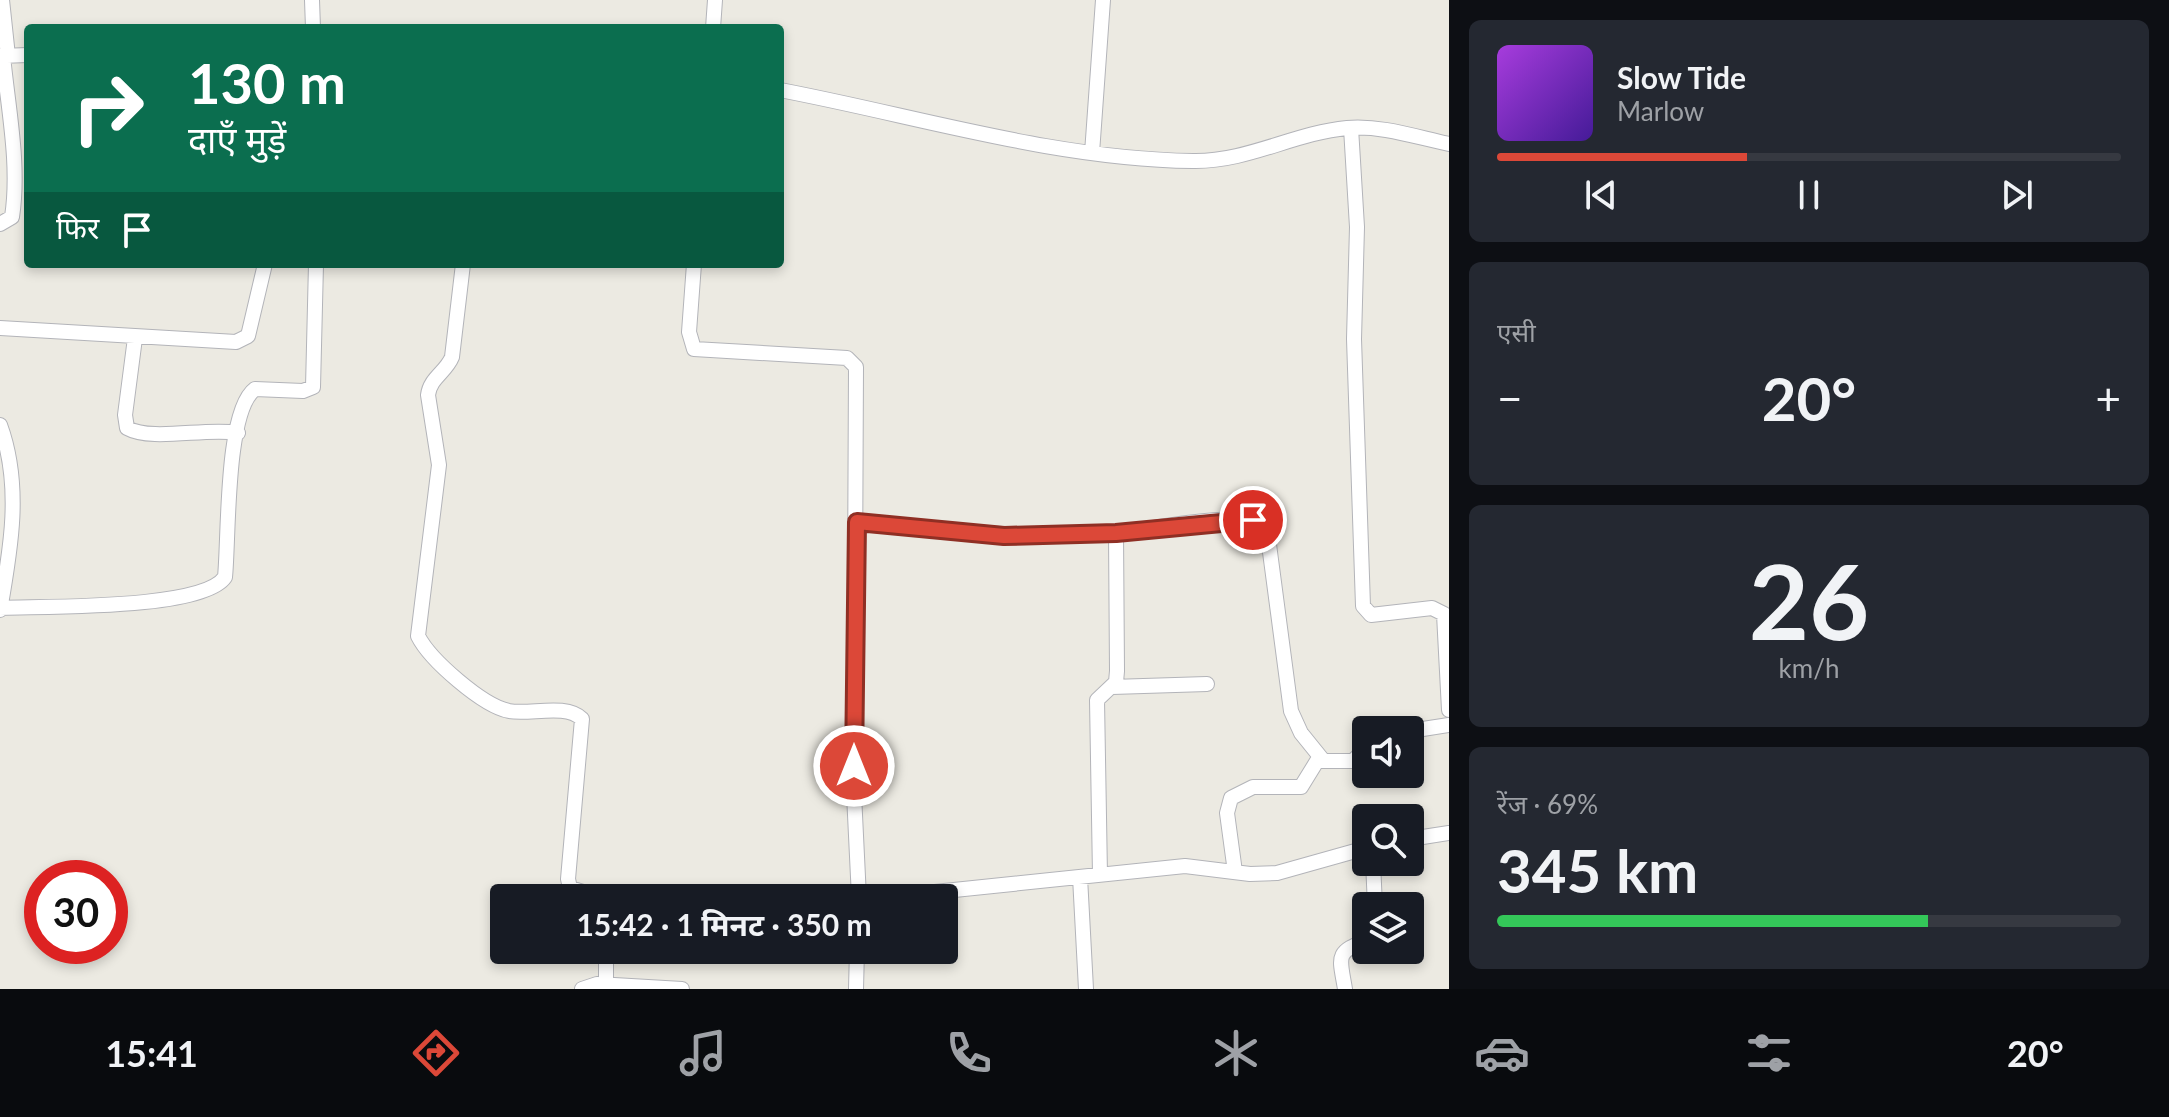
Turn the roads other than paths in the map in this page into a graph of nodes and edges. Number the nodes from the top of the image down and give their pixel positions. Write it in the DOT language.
graph roads {
  1 [pos="312,0"];
  2 [pos="715,0"];
  3 [pos="1103,0"];
  4 [pos="6,1"];
  5 [pos="313,24"];
  6 [pos="713,24"];
  7 [pos="24,55"];
  8 [pos="4,56"];
  9 [pos="784,91"];
  10 [pos="1351,128"];
  11 [pos="1449,144"];
  12 [pos="1092,153"];
  13 [pos="0,224"];
  14 [pos="264,268"];
  15 [pos="316,268"];
  16 [pos="463,268"];
  17 [pos="694,268"];
  18 [pos="0,328"];
  19 [pos="135,338"];
  20 [pos="0,425"];
  21 [pos="238,433"];
  22 [pos="857,522"];
  23 [pos="1116,533"];
  24 [pos="0,609"];
  25 [pos="1207,684"];
  26 [pos="1112,687"];
  27 [pos="1449,710"];
  28 [pos="1449,725"];
  29 [pos="1424,729"];
  30 [pos="1322,759"];
  31 [pos="1352,761"];
  32 [pos="1449,833"];
  33 [pos="1424,837"];
  34 [pos="1352,852"];
  35 [pos="1235,872"];
  36 [pos="1100,875"];
  37 [pos="1080,877"];
  38 [pos="569,884"];
  39 [pos="858,884"];
  40 [pos="958,890"];
  41 [pos="1352,946"];
  42 [pos="606,964"];
  43 [pos="857,964"];
  44 [pos="606,985"];
  45 [pos="582,989"];
  46 [pos="682,989"];
  47 [pos="856,989"];
  48 [pos="1086,989"];
  49 [pos="1345,989"];
  1 -- 5 [label="street"];
  2 -- 6 [label="street"];
  3 -- 12 [label="street"];
  4 -- 8 [label="street"];
  7 -- 8 [label="street"];
  8 -- 13 [label="street"];
  9 -- 12 [label="street"];
  10 -- 11 [label="street"];
  10 -- 12 [label="street"];
  10 -- 27 [label="street"];
  14 -- 19 [label="street"];
  15 -- 21 [label="street"];
  16 -- 38 [label="street"];
  17 -- 22 [label="street"];
  18 -- 19 [label="street"];
  19 -- 21 [label="street"];
  20 -- 24 [label="street"];
  21 -- 24 [label="street"];
  22 -- 23 [label="street"];
  22 -- 39 [label="street"];
  23 -- 26 [label="street"];
  23 -- 30 [label="street"];
  25 -- 26 [label="street"];
  26 -- 36 [label="street"];
  28 -- 29 [label="street"];
  30 -- 31 [label="street"];
  30 -- 35 [label="street"];
  32 -- 33 [label="street"];
  34 -- 35 [label="street"];
  35 -- 36 [label="street"];
  36 -- 37 [label="street"];
  37 -- 40 [label="street"];
  37 -- 48 [label="street"];
  41 -- 49 [label="street"];
  42 -- 44 [label="street"];
  43 -- 47 [label="street"];
  44 -- 45 [label="street"];
  44 -- 46 [label="street"];
}
